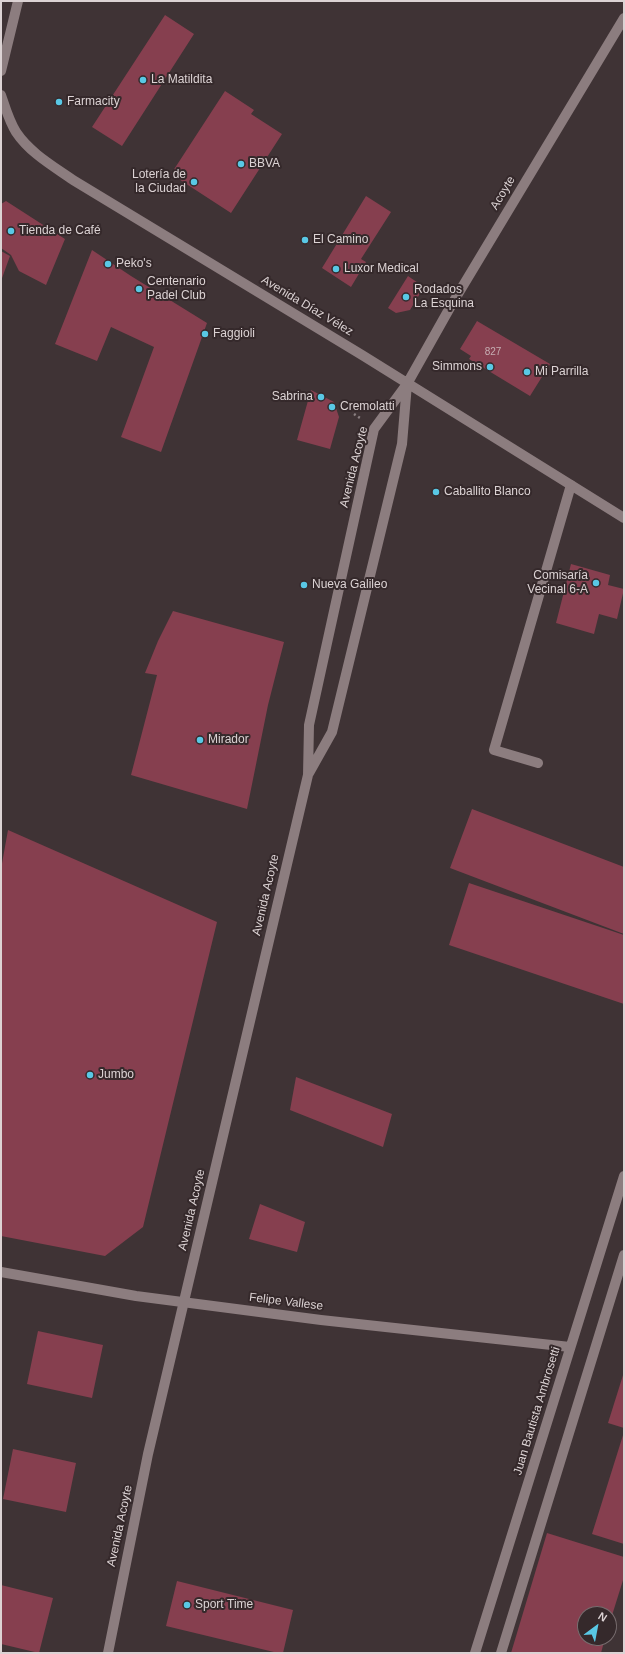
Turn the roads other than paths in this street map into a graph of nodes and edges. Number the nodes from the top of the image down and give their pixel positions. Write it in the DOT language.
graph roads {
  1 [pos="18,1"];
  2 [pos="624,18"];
  3 [pos="1,71"];
  4 [pos="1,95"];
  5 [pos="407,384"];
  6 [pos="571,485"];
  7 [pos="624,518"];
  8 [pos="538,763"];
  9 [pos="308,775"];
  10 [pos="624,1176"];
  11 [pos="624,1255"];
  12 [pos="1,1272"];
  13 [pos="184,1302"];
  14 [pos="570,1347"];
  15 [pos="108,1653"];
  16 [pos="475,1653"];
  17 [pos="501,1653"];
  1 -- 3 [label="main road"];
  2 -- 5 [label="main road, Acoyte"];
  4 -- 5 [label="main road, Avenida Díaz Vélez"];
  5 -- 6 [label="main road, Avenida Díaz Vélez"];
  5 -- 9 [label="main road, Avenida Acoyte"];
  5 -- 9 [label="main road, Avenida Acoyte"];
  6 -- 7 [label="main road, Avenida Díaz Vélez"];
  6 -- 8 [label="main road"];
  9 -- 13 [label="main road, Avenida Acoyte"];
  10 -- 14 [label="main road, Juan Bautista Ambrosetti"];
  11 -- 17 [label="main road"];
  12 -- 13 [label="main road, Felipe Vallese"];
  13 -- 14 [label="main road, Felipe Vallese"];
  13 -- 15 [label="main road, Avenida Acoyte"];
  14 -- 16 [label="main road, Juan Bautista Ambrosetti"];
}
